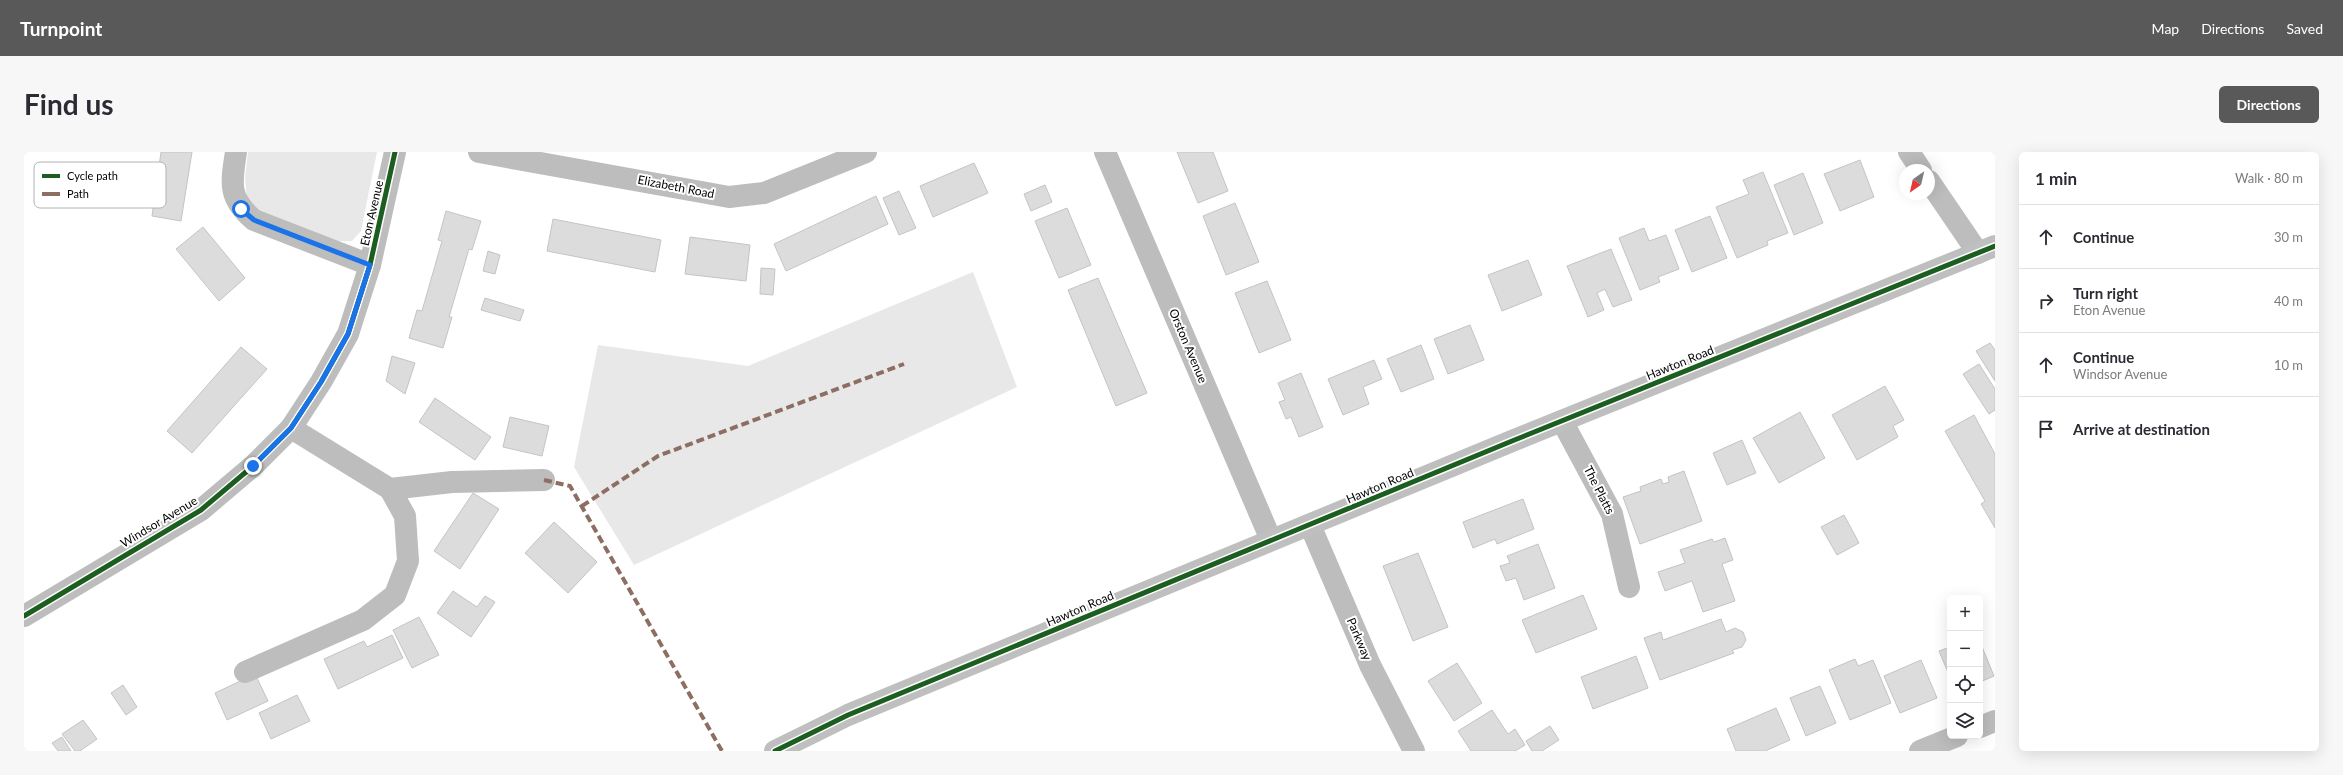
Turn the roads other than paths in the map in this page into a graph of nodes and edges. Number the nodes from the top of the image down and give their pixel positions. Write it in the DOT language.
graph roads {
  1 [pos="236,152"];
  2 [pos="396,152"];
  3 [pos="479,152"];
  4 [pos="866,152"];
  5 [pos="1105,152"];
  6 [pos="1909,152"];
  7 [pos="1917,164"];
  8 [pos="1935,188"];
  9 [pos="1986,250"];
  10 [pos="370,265"];
  11 [pos="1562,421"];
  12 [pos="291,428"];
  13 [pos="544,480"];
  14 [pos="390,489"];
  15 [pos="1310,525"];
  16 [pos="1271,540"];
  17 [pos="1629,587"];
  18 [pos="24,616"];
  19 [pos="245,672"];
  20 [pos="1950,739"];
  21 [pos="775,751"];
  22 [pos="1414,751"];
  23 [pos="1920,751"];
  1 -- 10 [label="street"];
  2 -- 10 [label="street, Eton Avenue"];
  3 -- 4 [label="street, Elizabeth Road"];
  5 -- 16 [label="street, Orston Avenue"];
  6 -- 7 [label="street"];
  8 -- 9 [label="street"];
  9 -- 11 [label="street, Hawton Road"];
  10 -- 12 [label="street, Eton Avenue"];
  11 -- 15 [label="street, Hawton Road"];
  11 -- 17 [label="street, The Platts"];
  12 -- 14 [label="street"];
  12 -- 18 [label="street, Windsor Avenue"];
  13 -- 14 [label="street"];
  14 -- 19 [label="street"];
  15 -- 16 [label="street, Hawton Road"];
  15 -- 22 [label="street, Parkway"];
  16 -- 21 [label="street, Hawton Road"];
  20 -- 23 [label="street"];
}
